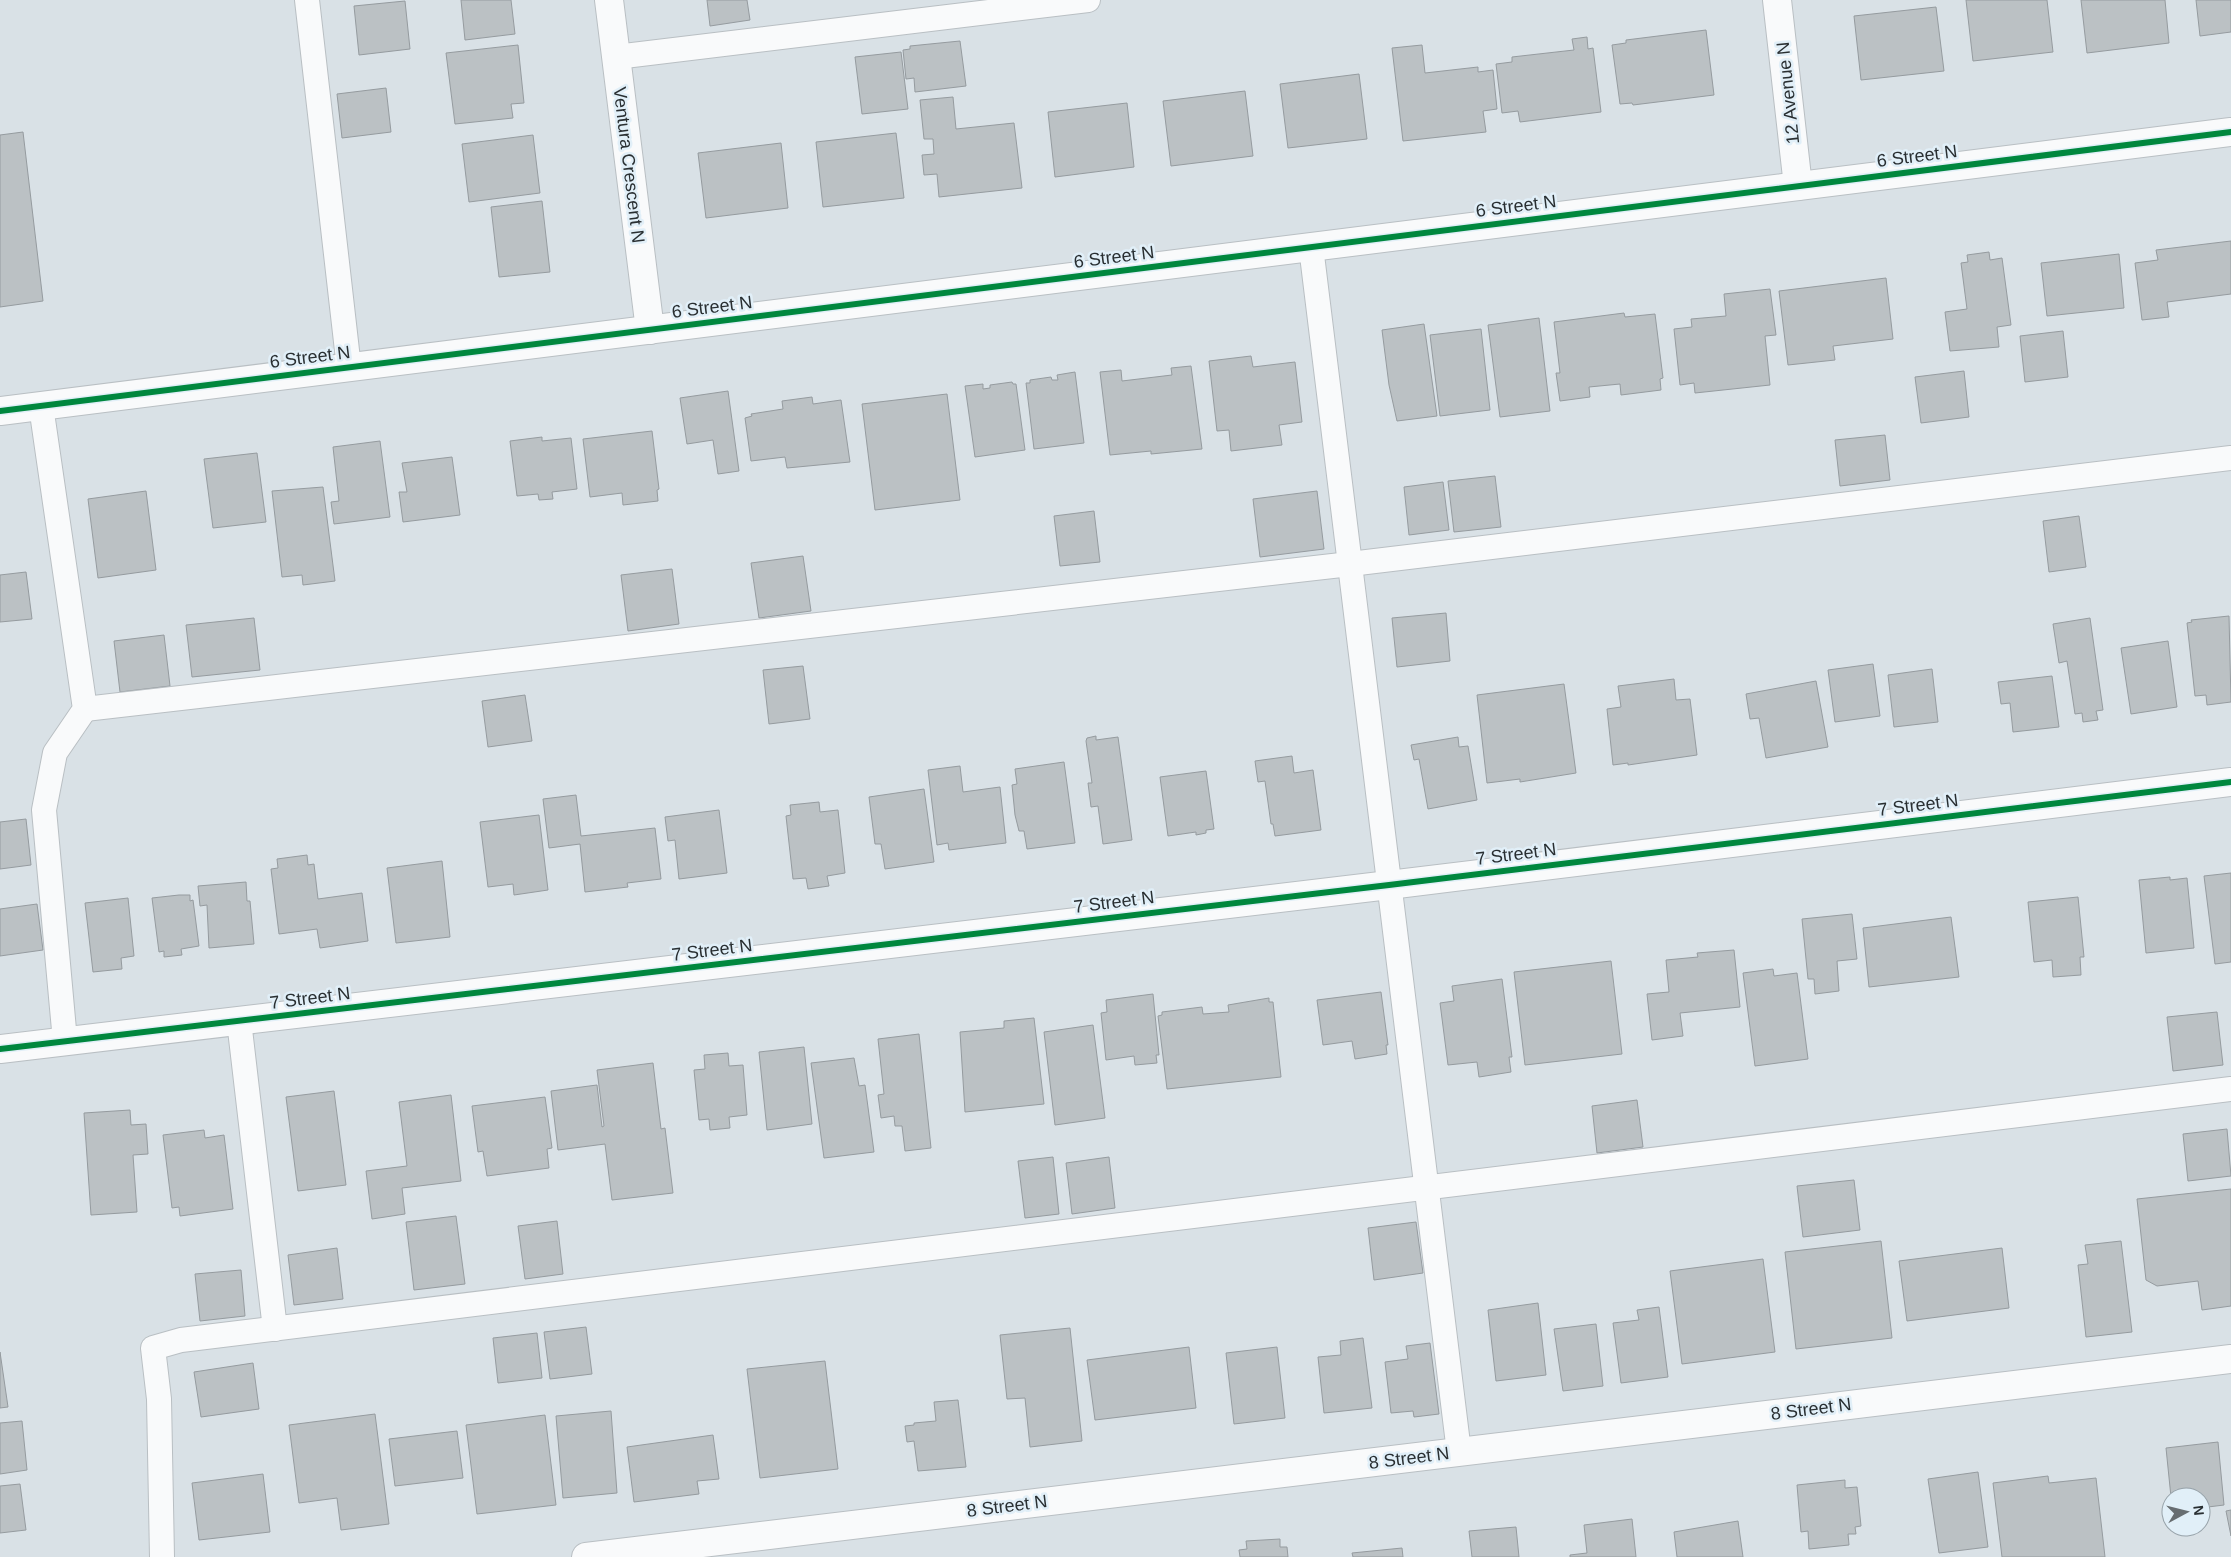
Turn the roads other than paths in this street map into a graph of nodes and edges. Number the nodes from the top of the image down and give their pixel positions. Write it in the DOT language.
graph roads {
  1 [pos="307,0"];
  2 [pos="609,0"];
  3 [pos="1088,0"];
  4 [pos="1777,0"];
  5 [pos="616,57"];
  6 [pos="2231,132"];
  7 [pos="1798,186"];
  8 [pos="1311,247"];
  9 [pos="650,330"];
  10 [pos="349,368"];
  11 [pos="41,406"];
  12 [pos="0,411"];
  13 [pos="2231,458"];
  14 [pos="1350,564"];
  15 [pos="85,709"];
  16 [pos="2231,782"];
  17 [pos="1389,885"];
  18 [pos="239,1021"];
  19 [pos="64,1041"];
  20 [pos="0,1049"];
  21 [pos="2231,1089"];
  22 [pos="1426,1188"];
  23 [pos="275,1329"];
  24 [pos="2231,1359"];
  25 [pos="1459,1452"];
  26 [pos="162,1557"];
  27 [pos="586,1557"];
  1 -- 10 [label="lane"];
  2 -- 5 [label="street, Ventura Crescent N"];
  3 -- 5 [label="lane"];
  4 -- 7 [label="street, 12 Avenue N"];
  5 -- 9 [label="street, Ventura Crescent N"];
  6 -- 7 [label="street, 6 Street N"];
  7 -- 8 [label="street, 6 Street N"];
  8 -- 9 [label="street, 6 Street N"];
  8 -- 14 [label="lane"];
  9 -- 10 [label="street, 6 Street N"];
  10 -- 11 [label="street, 6 Street N"];
  11 -- 12 [label="street, 6 Street N"];
  11 -- 15 [label="lane"];
  13 -- 14 [label="lane"];
  14 -- 15 [label="lane"];
  14 -- 17 [label="lane"];
  15 -- 19 [label="lane"];
  16 -- 17 [label="street, 7 Street N"];
  17 -- 18 [label="street, 7 Street N"];
  17 -- 22 [label="lane"];
  18 -- 19 [label="street, 7 Street N"];
  18 -- 23 [label="lane"];
  19 -- 20 [label="street, 7 Street N"];
  21 -- 22 [label="lane"];
  22 -- 23 [label="lane"];
  22 -- 25 [label="lane"];
  23 -- 26 [label="lane"];
  24 -- 25 [label="street, 8 Street N"];
  25 -- 27 [label="street, 8 Street N"];
}
